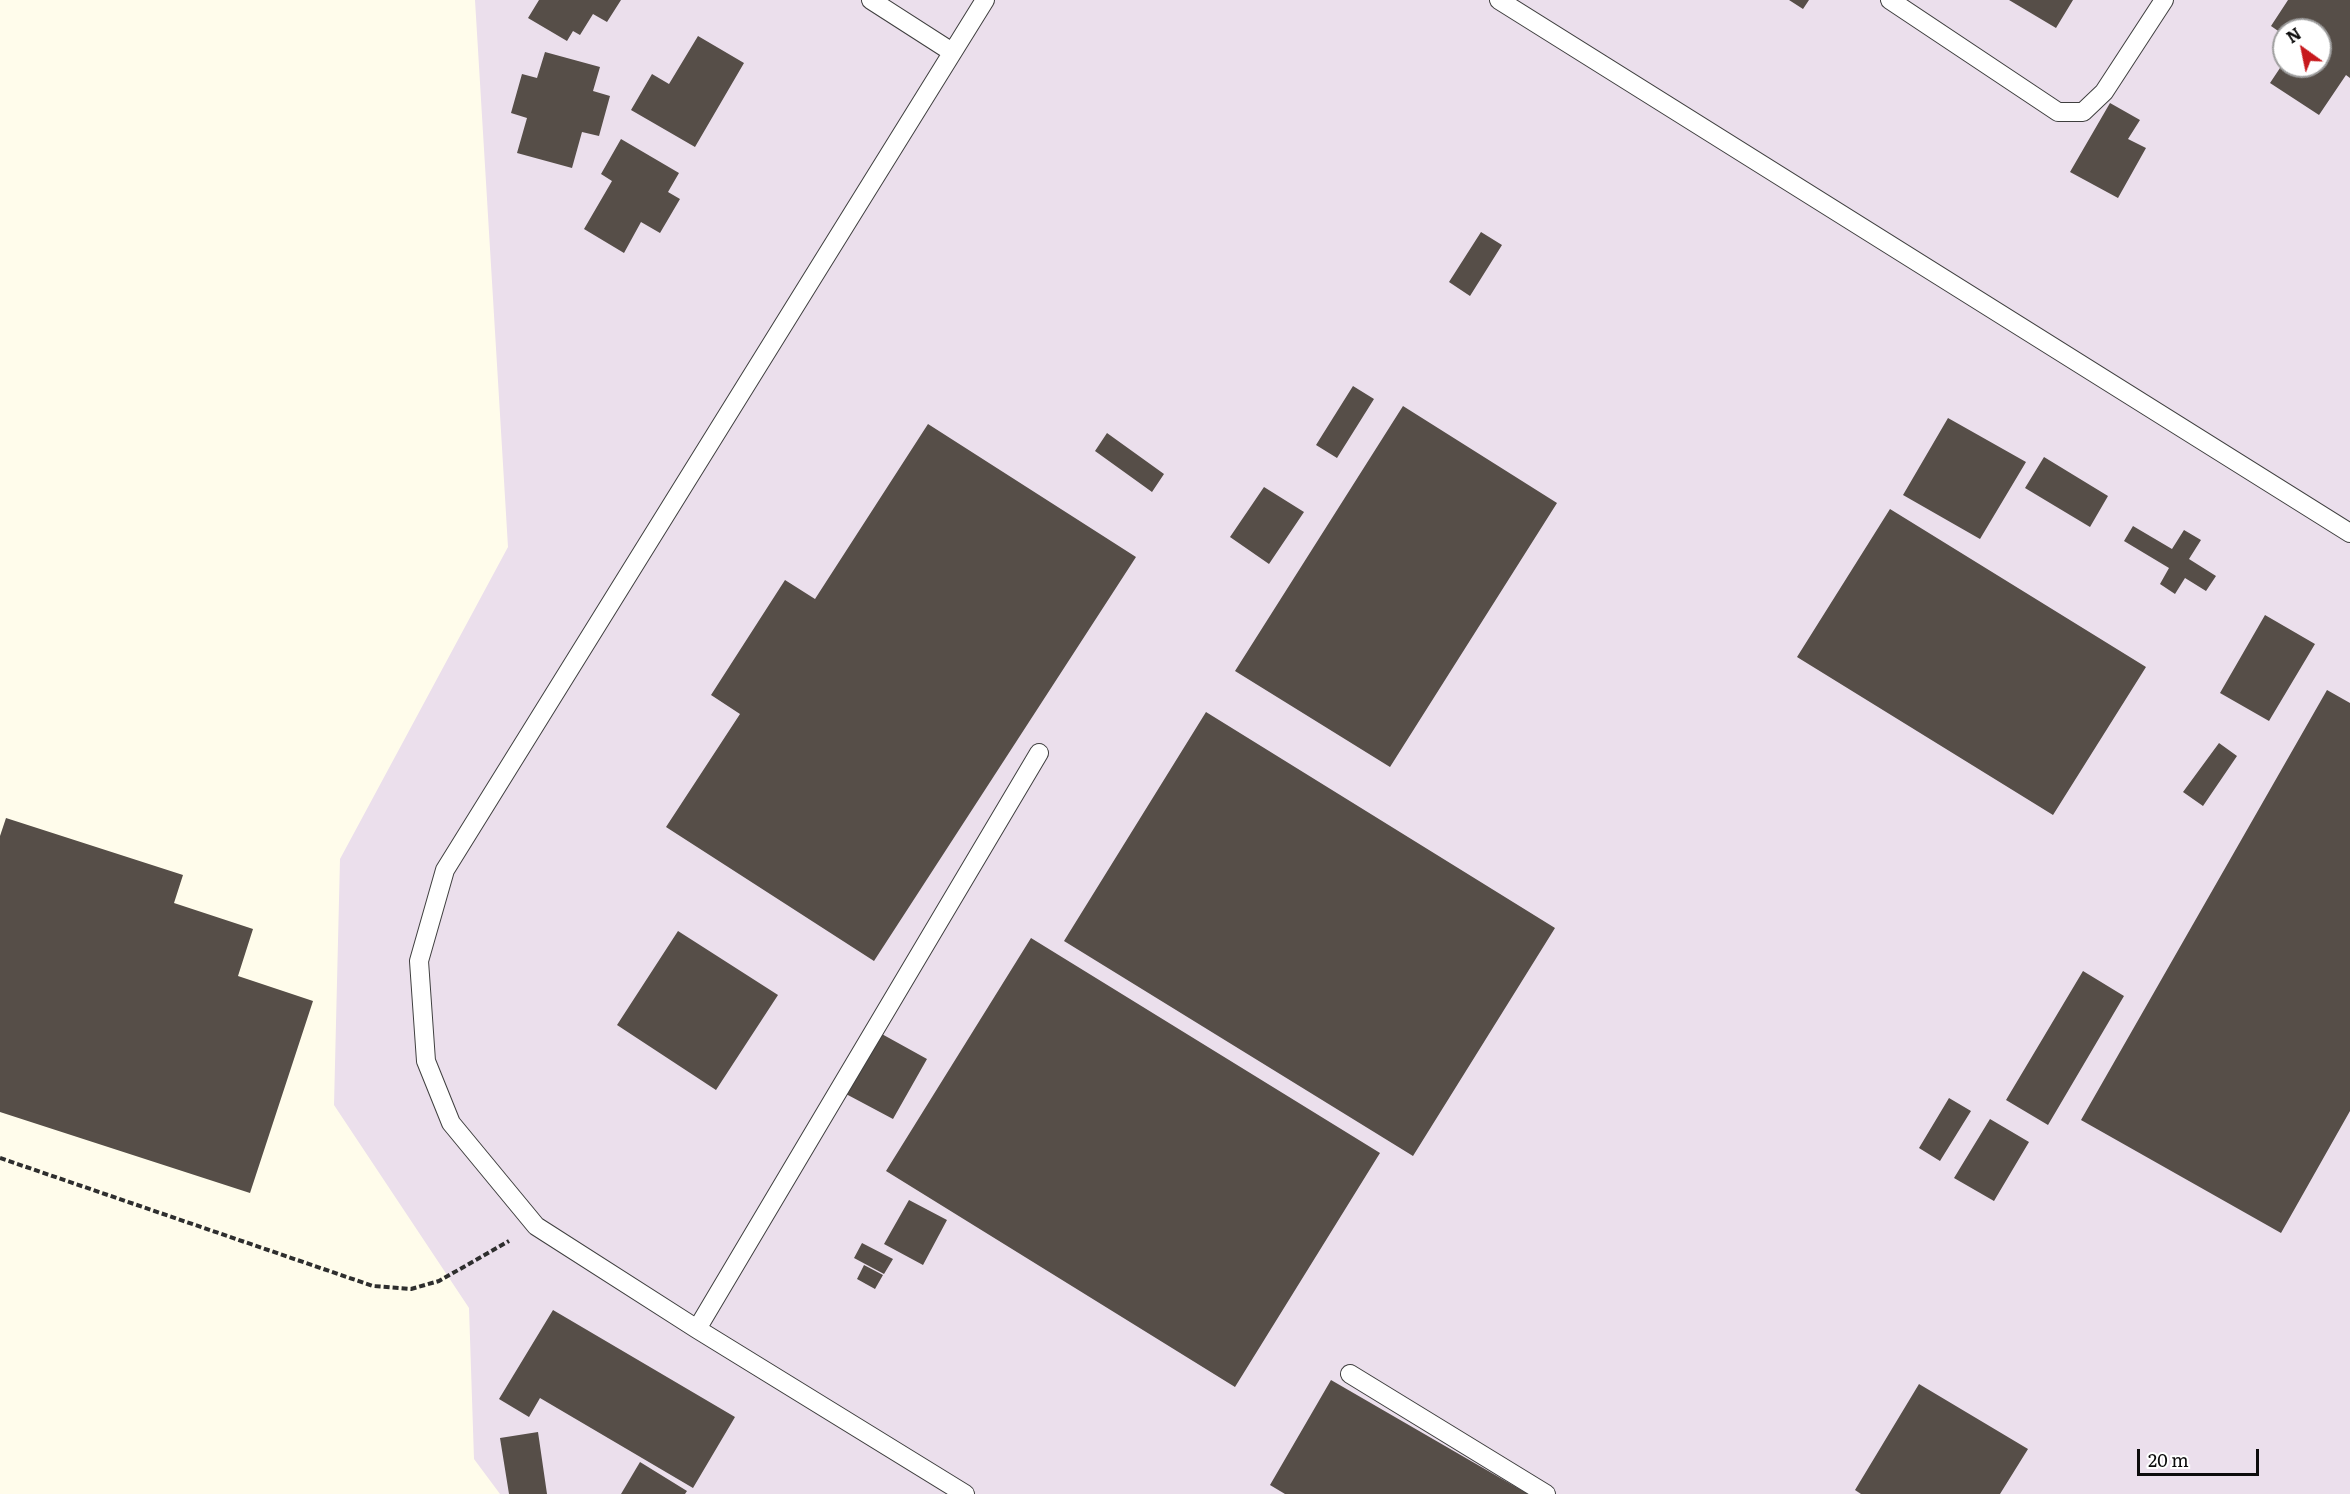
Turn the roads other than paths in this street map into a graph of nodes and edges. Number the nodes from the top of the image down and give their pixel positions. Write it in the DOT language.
graph roads {
  1 [pos="872,0"];
  2 [pos="985,0"];
  3 [pos="1498,0"];
  4 [pos="1890,0"];
  5 [pos="2164,0"];
  6 [pos="951,52"];
  7 [pos="2350,533"];
  8 [pos="1039,753"];
  9 [pos="697,1329"];
  10 [pos="1350,1374"];
  11 [pos="965,1494"];
  12 [pos="1546,1494"];
  1 -- 6 [label="lane"];
  2 -- 6 [label="lane"];
  3 -- 7 [label="lane"];
  4 -- 5 [label="lane"];
  6 -- 9 [label="lane"];
  8 -- 9 [label="lane"];
  9 -- 11 [label="lane"];
  10 -- 12 [label="lane"];
}
